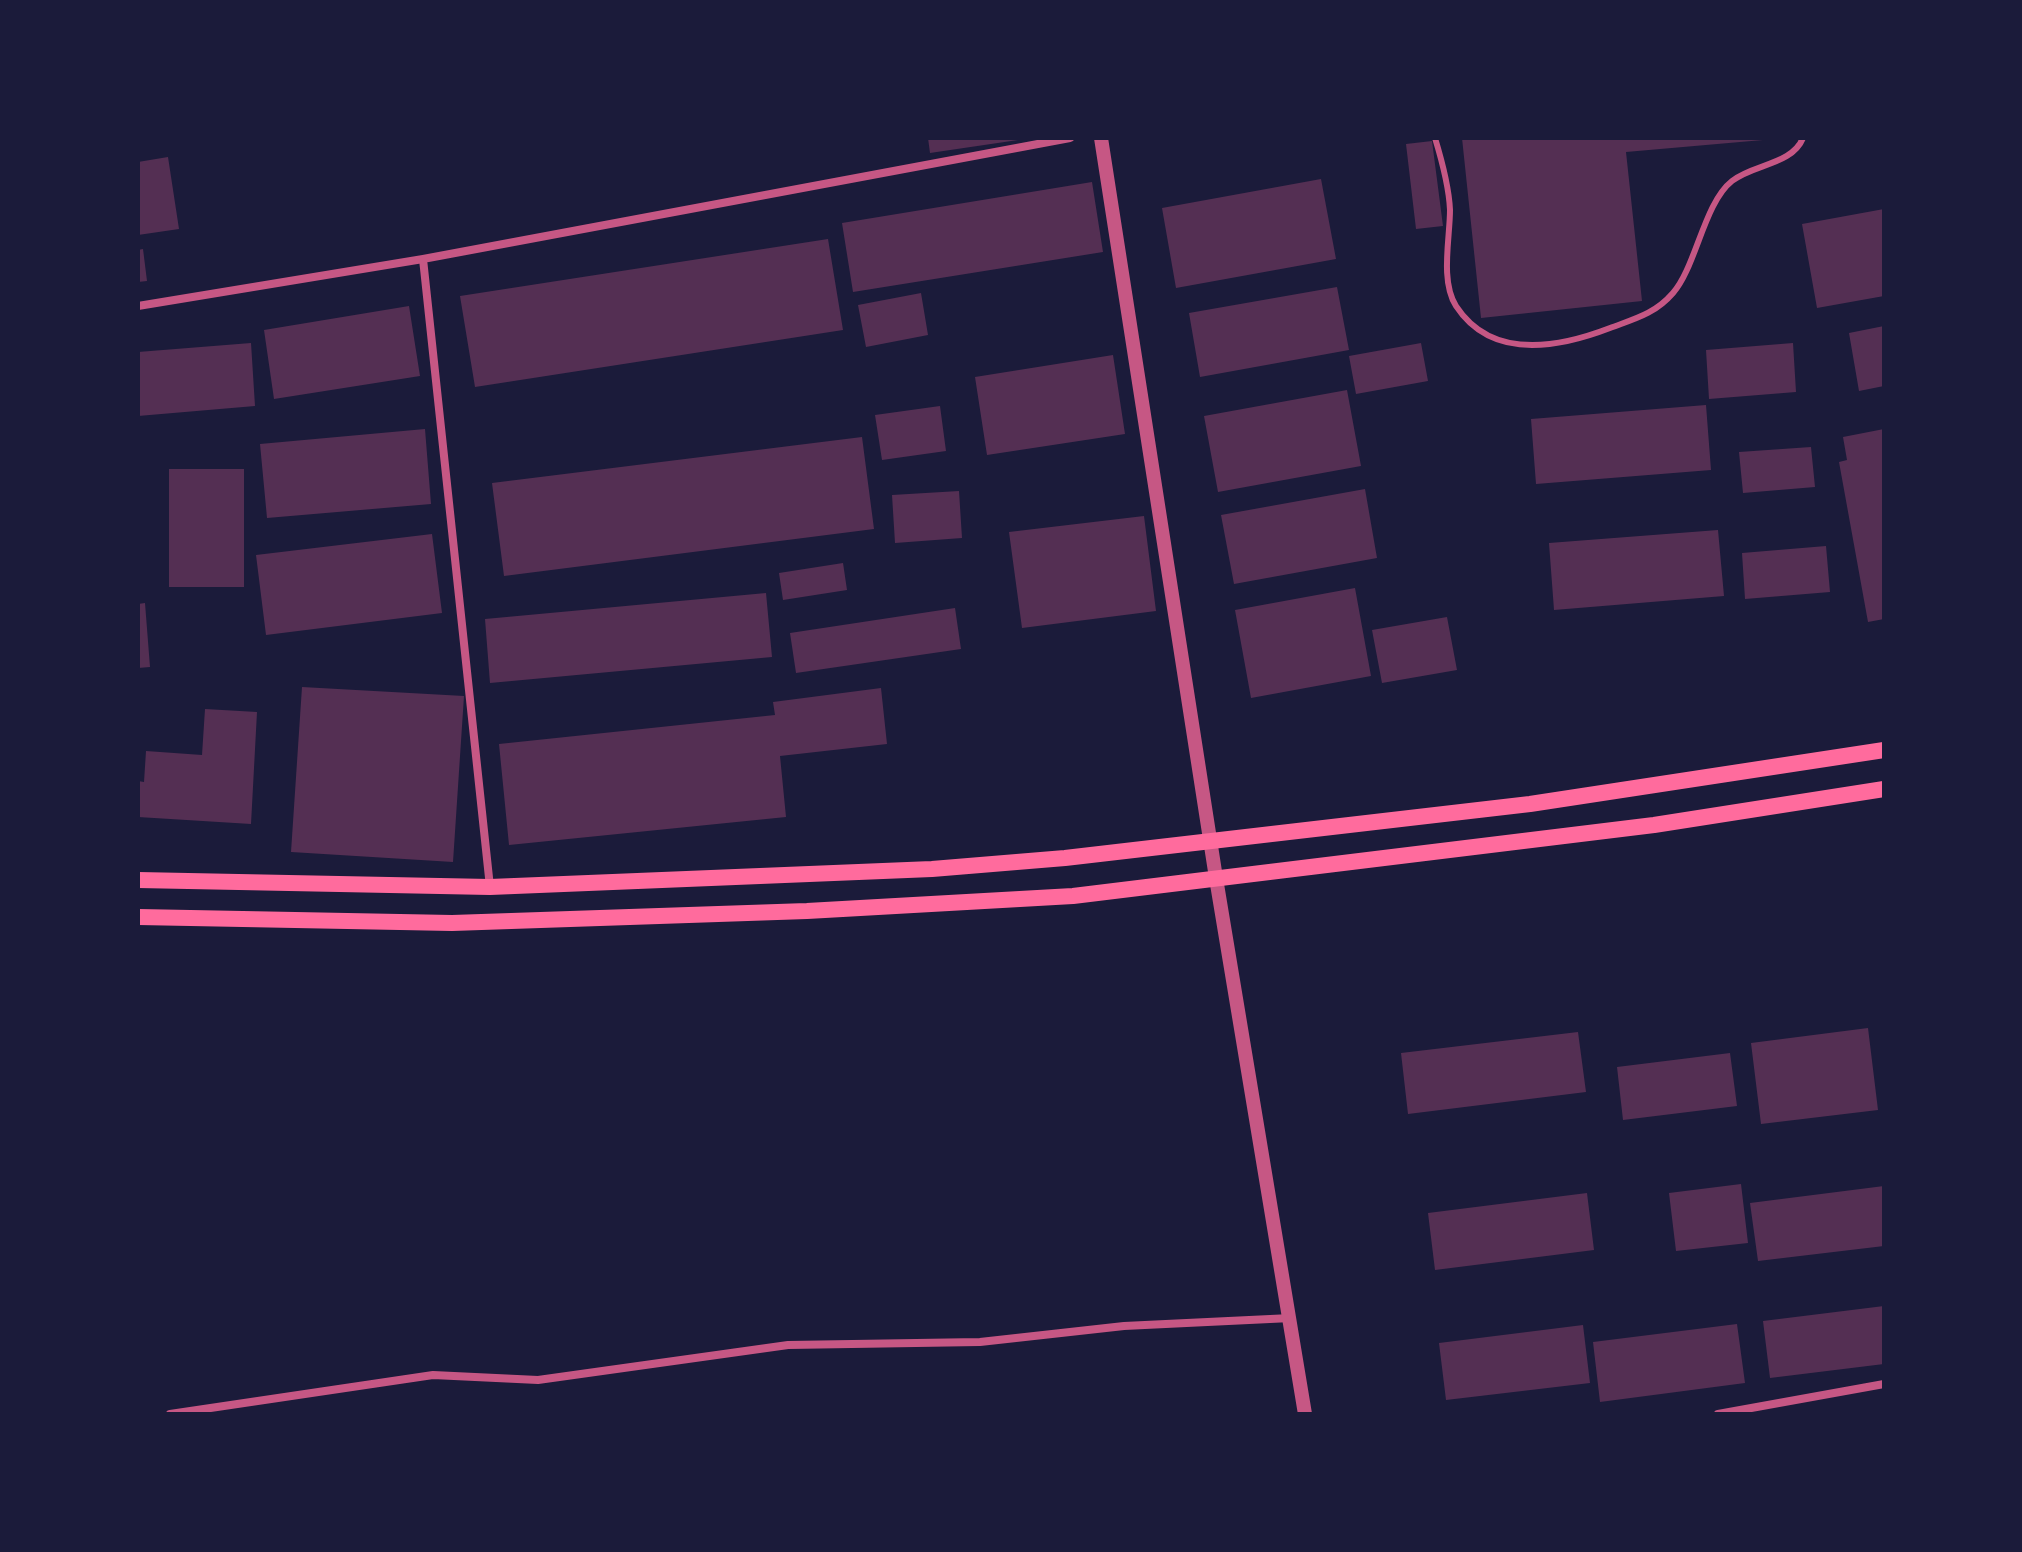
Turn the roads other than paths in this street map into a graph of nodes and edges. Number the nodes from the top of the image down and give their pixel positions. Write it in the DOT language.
graph roads {
  1 [pos="1070,138"];
  2 [pos="1101,138"];
  3 [pos="1435,138"];
  4 [pos="1803,138"];
  5 [pos="423,259"];
  6 [pos="138,306"];
  7 [pos="1884,750"];
  8 [pos="1884,789"];
  9 [pos="1213,842"];
  10 [pos="1216,878"];
  11 [pos="138,880"];
  12 [pos="490,887"];
  13 [pos="138,917"];
  14 [pos="1292,1318"];
  15 [pos="1884,1384"];
  16 [pos="170,1414"];
  17 [pos="1305,1414"];
  18 [pos="1718,1414"];
  1 -- 5 [label="street"];
  2 -- 9 [label="street"];
  3 -- 4 [label="lane"];
  5 -- 6 [label="street"];
  5 -- 12 [label="street"];
  7 -- 9 [label="main road"];
  8 -- 10 [label="main road"];
  9 -- 10 [label="street"];
  9 -- 12 [label="main road"];
  10 -- 13 [label="main road"];
  10 -- 14 [label="street"];
  11 -- 12 [label="main road"];
  14 -- 16 [label="street"];
  14 -- 17 [label="street"];
  15 -- 18 [label="street"];
}
